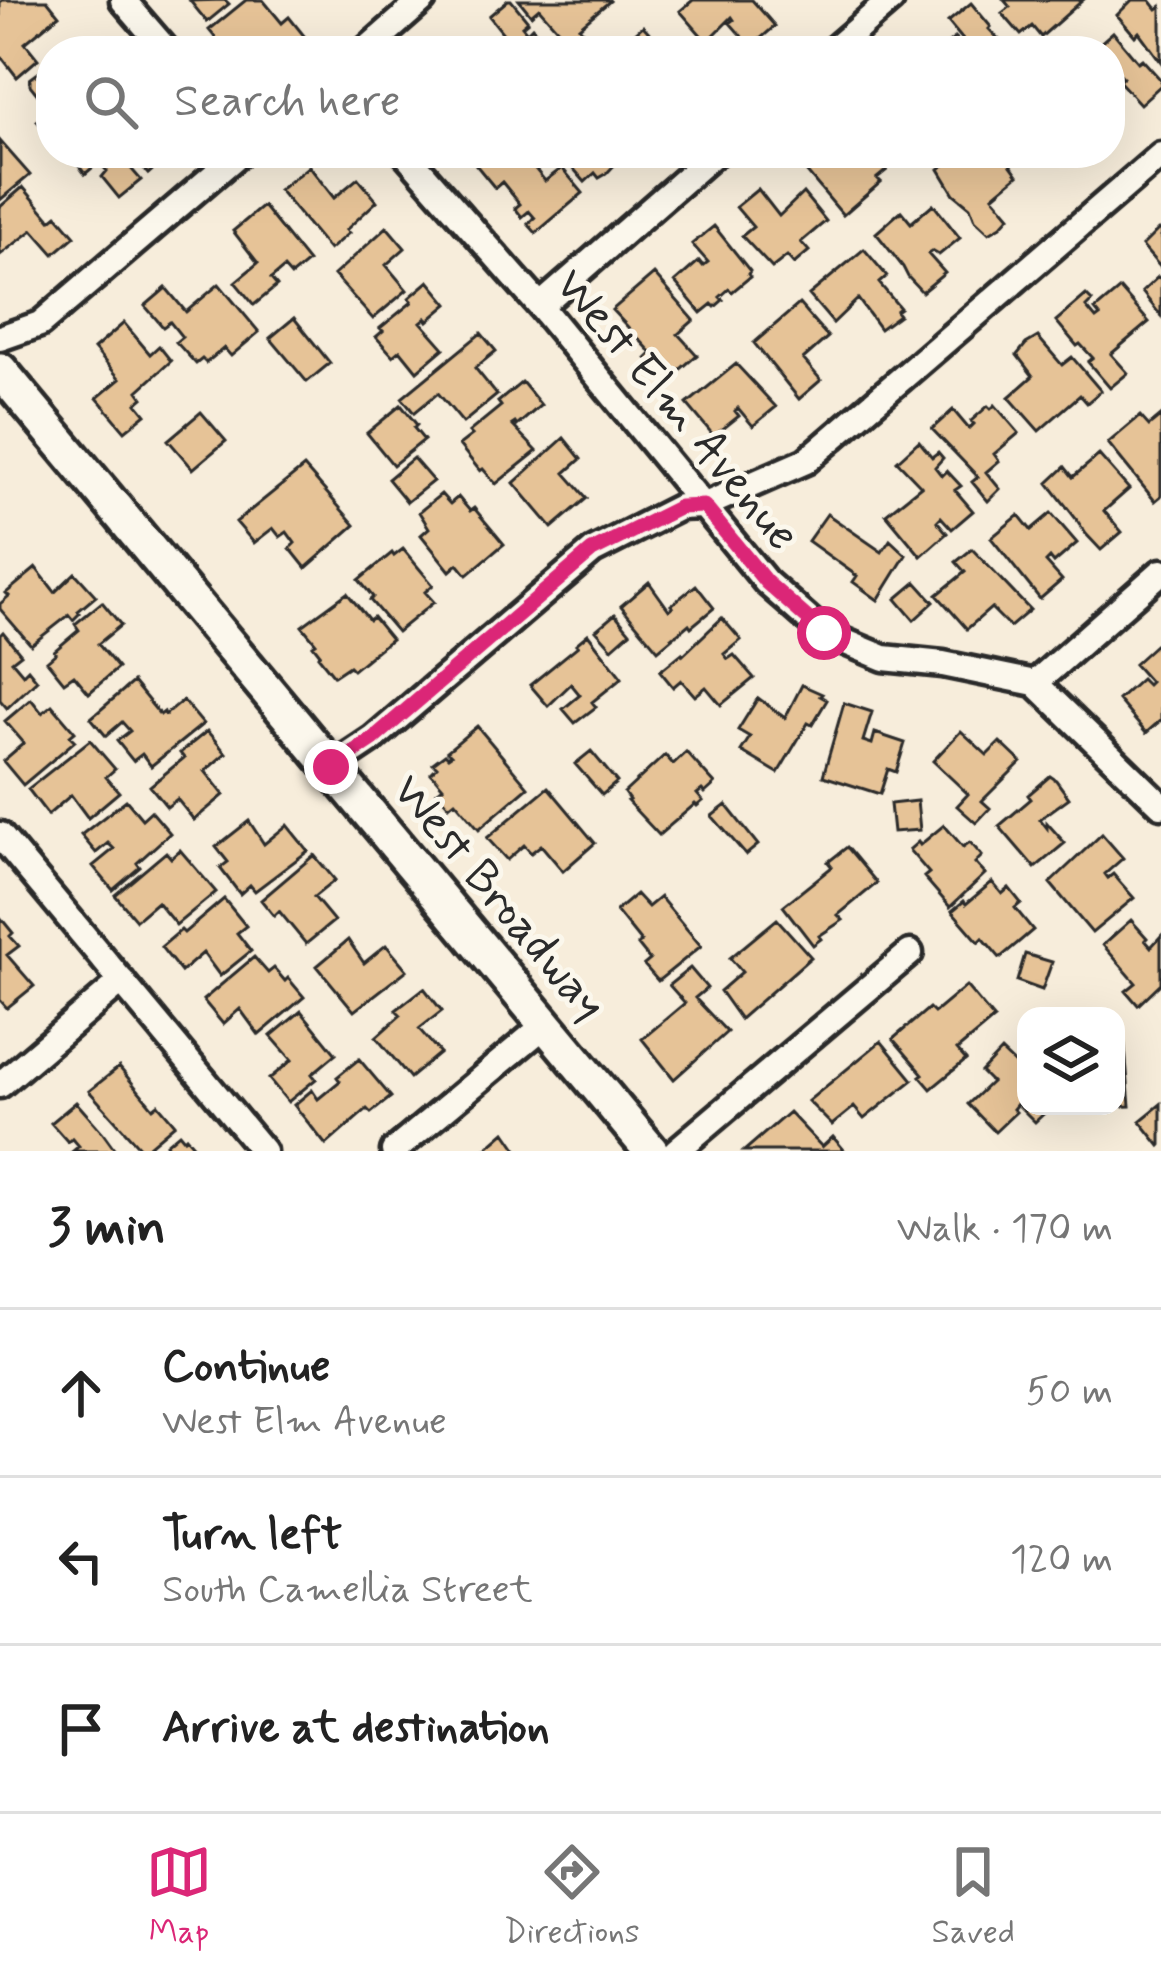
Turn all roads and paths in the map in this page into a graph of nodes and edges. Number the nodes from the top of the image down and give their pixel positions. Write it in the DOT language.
graph roads {
  1 [pos="123,0"];
  2 [pos="423,0"];
  3 [pos="891,0"];
  4 [pos="154,36"];
  5 [pos="382,36"];
  6 [pos="849,36"];
  7 [pos="1161,155"];
  8 [pos="222,168"];
  9 [pos="418,168"];
  10 [pos="698,168"];
  11 [pos="540,306"];
  12 [pos="0,338"];
  13 [pos="0,370"];
  14 [pos="704,506"];
  15 [pos="1161,572"];
  16 [pos="1035,683"];
  17 [pos="331,767"];
  18 [pos="1161,805"];
  19 [pos="0,835"];
  20 [pos="910,953"];
  21 [pos="122,981"];
  22 [pos="545,1025"];
  23 [pos="0,1085"];
  24 [pos="263,1151"];
  25 [pos="394,1151"];
  26 [pos="651,1151"];
  27 [pos="676,1151"];
  1 -- 4 [label="street"];
  2 -- 5 [label="street"];
  3 -- 6 [label="street"];
  7 -- 14 [label="street"];
  8 -- 12 [label="street"];
  9 -- 11 [label="street, West Elm Avenue"];
  10 -- 11 [label="street"];
  11 -- 14 [label="street, West Elm Avenue"];
  13 -- 17 [label="main road, West Broadway"];
  14 -- 16 [label="street, West Elm Avenue"];
  14 -- 17 [label="street"];
  15 -- 16 [label="street"];
  16 -- 18 [label="street"];
  17 -- 22 [label="main road, West Broadway"];
  19 -- 21 [label="street"];
  20 -- 27 [label="street"];
  21 -- 23 [label="street"];
  21 -- 24 [label="street"];
  22 -- 25 [label="street"];
  22 -- 26 [label="main road, West Broadway"];
}
